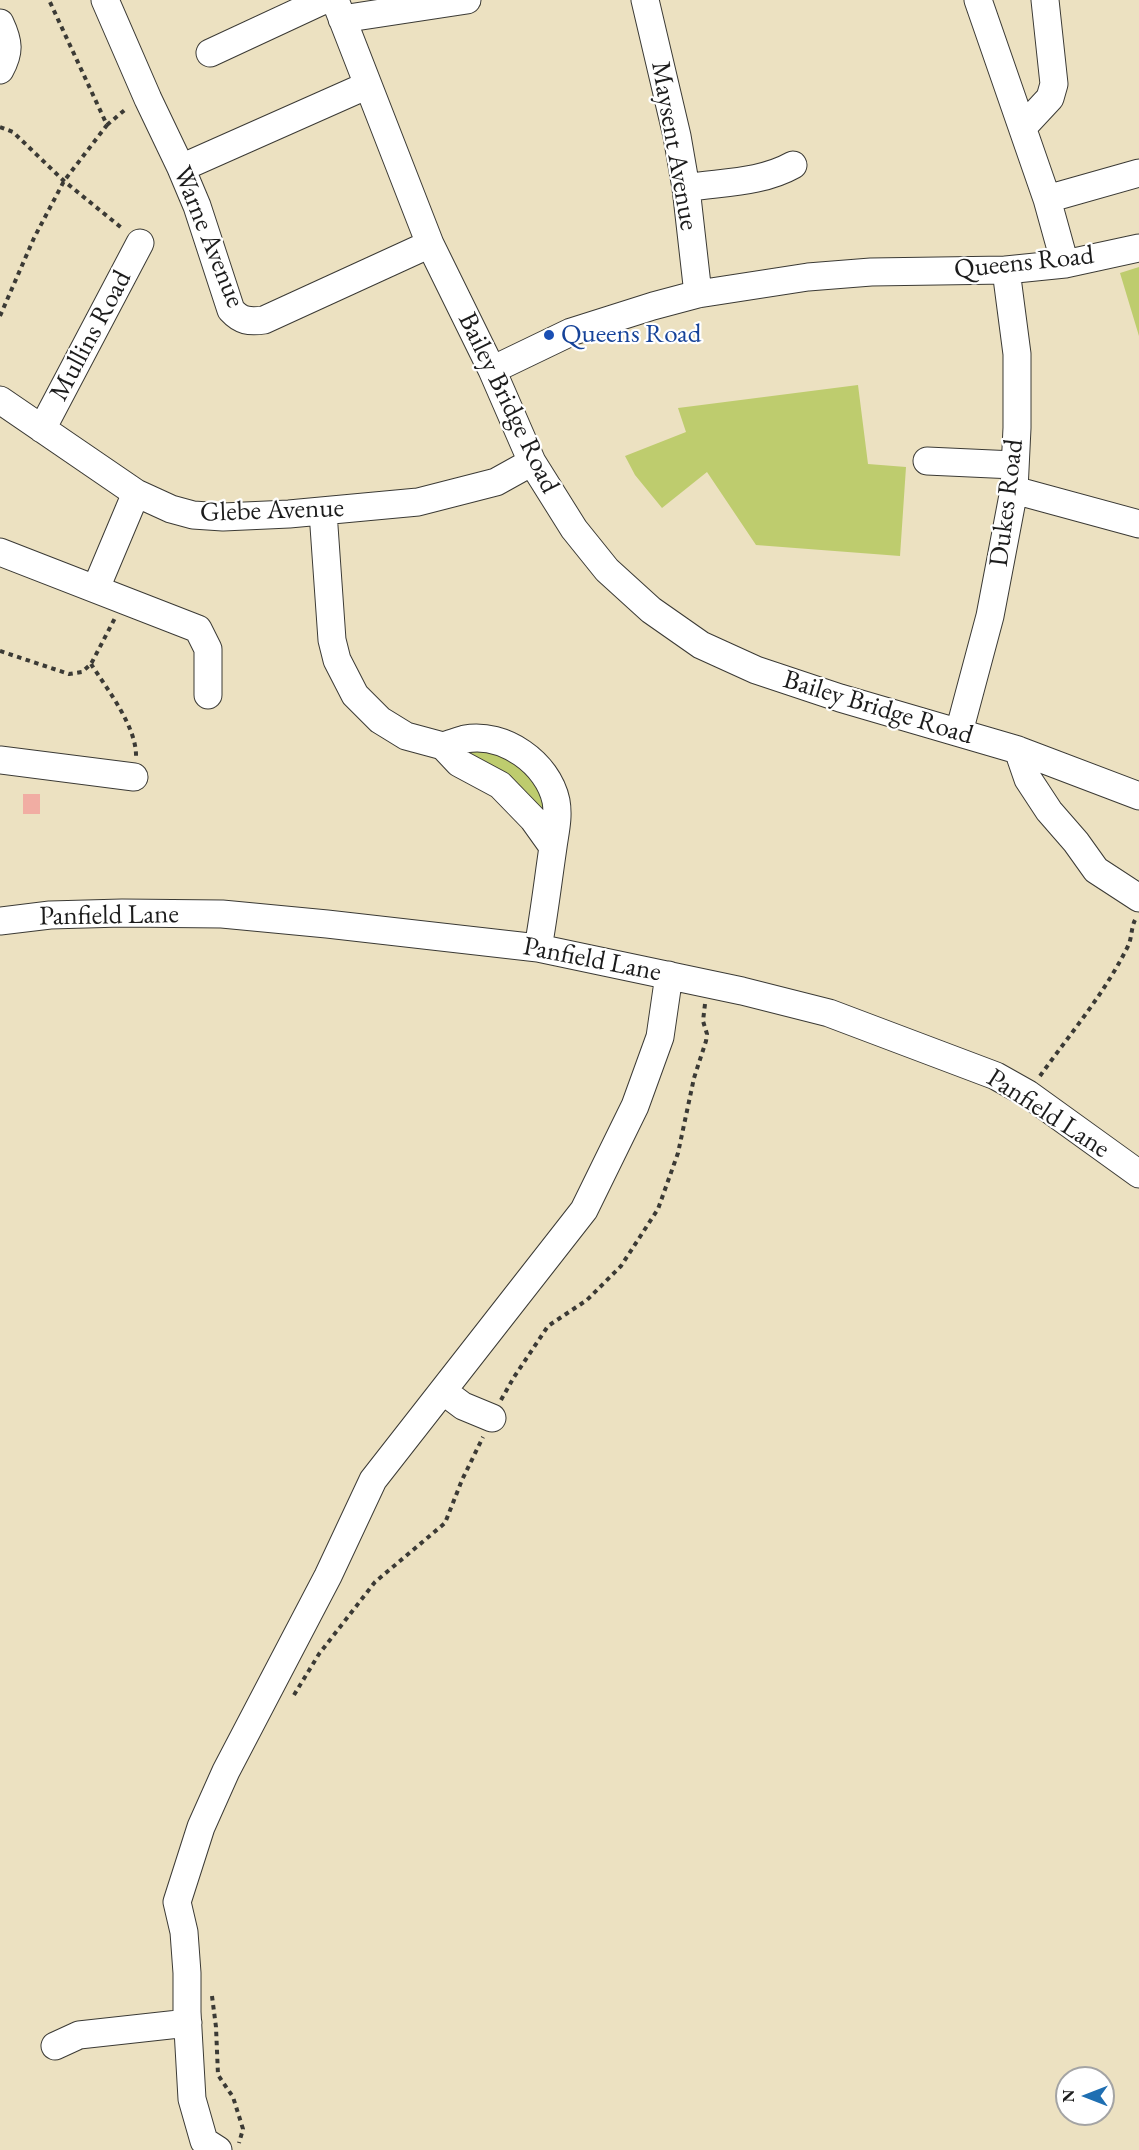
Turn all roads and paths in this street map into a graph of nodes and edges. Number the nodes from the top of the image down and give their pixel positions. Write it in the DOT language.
graph roads {
  1 [pos="49,0"];
  2 [pos="105,0"];
  3 [pos="466,0"];
  4 [pos="645,0"];
  5 [pos="978,0"];
  6 [pos="1045,0"];
  7 [pos="333,6"];
  8 [pos="0,23"];
  9 [pos="210,53"];
  10 [pos="0,70"];
  11 [pos="368,84"];
  12 [pos="0,127"];
  13 [pos="1023,128"];
  14 [pos="793,165"];
  15 [pos="182,168"];
  16 [pos="1139,173"];
  17 [pos="64,182"];
  18 [pos="686,188"];
  19 [pos="1047,199"];
  20 [pos="140,243"];
  21 [pos="430,244"];
  22 [pos="1139,248"];
  23 [pos="1065,264"];
  24 [pos="1006,270"];
  25 [pos="698,294"];
  26 [pos="0,316"];
  27 [pos="492,370"];
  28 [pos="0,400"];
  29 [pos="42,429"];
  30 [pos="927,461"];
  31 [pos="532,462"];
  32 [pos="1014,478"];
  33 [pos="136,493"];
  34 [pos="323,512"];
  35 [pos="1139,524"];
  36 [pos="0,552"];
  37 [pos="96,588"];
  38 [pos="124,600"];
  39 [pos="0,651"];
  40 [pos="91,664"];
  41 [pos="208,695"];
  42 [pos="959,732"];
  43 [pos="443,746"];
  44 [pos="1018,750"];
  45 [pos="0,760"];
  46 [pos="135,777"];
  47 [pos="1139,796"];
  48 [pos="553,847"];
  49 [pos="1139,898"];
  50 [pos="1139,919"];
  51 [pos="0,921"];
  52 [pos="538,948"];
  53 [pos="669,975"];
  54 [pos="706,983"];
  55 [pos="1028,1094"];
  56 [pos="1139,1174"];
  57 [pos="443,1391"];
  58 [pos="492,1418"];
  59 [pos="290,1702"];
  60 [pos="210,1986"];
  61 [pos="188,2023"];
  62 [pos="54,2046"];
  63 [pos="218,2150"];
  64 [pos="237,2150"];
  1 -- 17 [label="path"];
  2 -- 15 [label="street, Warne Avenue"];
  3 -- 7 [label="street"];
  4 -- 18 [label="street, Maysent Avenue"];
  5 -- 13 [label="street"];
  6 -- 13 [label="street"];
  7 -- 9 [label="street"];
  7 -- 11 [label="street, Bailey Bridge Road"];
  8 -- 10 [label="street"];
  11 -- 15 [label="street"];
  11 -- 21 [label="street, Bailey Bridge Road"];
  12 -- 17 [label="path"];
  13 -- 19 [label="street"];
  14 -- 18 [label="street"];
  15 -- 21 [label="street, Warne Avenue"];
  16 -- 19 [label="street"];
  17 -- 20 [label="path"];
  17 -- 26 [label="path"];
  18 -- 25 [label="street, Maysent Avenue"];
  19 -- 23 [label="street"];
  20 -- 29 [label="street, Mullins Road"];
  21 -- 27 [label="street, Bailey Bridge Road"];
  22 -- 23 [label="street, Queens Road"];
  23 -- 24 [label="street, Queens Road"];
  24 -- 25 [label="street, Queens Road"];
  24 -- 32 [label="street, Dukes Road"];
  25 -- 27 [label="street, Queens Road"];
  27 -- 31 [label="street, Bailey Bridge Road"];
  28 -- 29 [label="street, Glebe Avenue"];
  29 -- 33 [label="street, Glebe Avenue"];
  30 -- 32 [label="street"];
  31 -- 34 [label="street, Glebe Avenue"];
  31 -- 42 [label="street, Bailey Bridge Road"];
  32 -- 35 [label="street"];
  32 -- 42 [label="street, Dukes Road"];
  33 -- 34 [label="street, Glebe Avenue"];
  33 -- 37 [label="street"];
  34 -- 43 [label="street"];
  36 -- 37 [label="street"];
  37 -- 38 [label="street"];
  38 -- 40 [label="path"];
  38 -- 41 [label="street"];
  39 -- 40 [label="path"];
  40 -- 46 [label="path"];
  42 -- 44 [label="street, Bailey Bridge Road"];
  43 -- 48 [label="street"];
  43 -- 48 [label="street"];
  44 -- 47 [label="street, Bailey Bridge Road"];
  44 -- 49 [label="street"];
  45 -- 46 [label="street"];
  48 -- 52 [label="street"];
  50 -- 55 [label="path"];
  51 -- 52 [label="street, Panfield Lane"];
  52 -- 53 [label="street, Panfield Lane"];
  53 -- 54 [label="street, Panfield Lane"];
  53 -- 57 [label="street"];
  54 -- 55 [label="street, Panfield Lane"];
  54 -- 58 [label="path"];
  55 -- 56 [label="street, Panfield Lane"];
  57 -- 58 [label="street"];
  57 -- 61 [label="street"];
  58 -- 59 [label="path"];
  60 -- 64 [label="path"];
  61 -- 62 [label="street"];
  61 -- 63 [label="street"];
}
